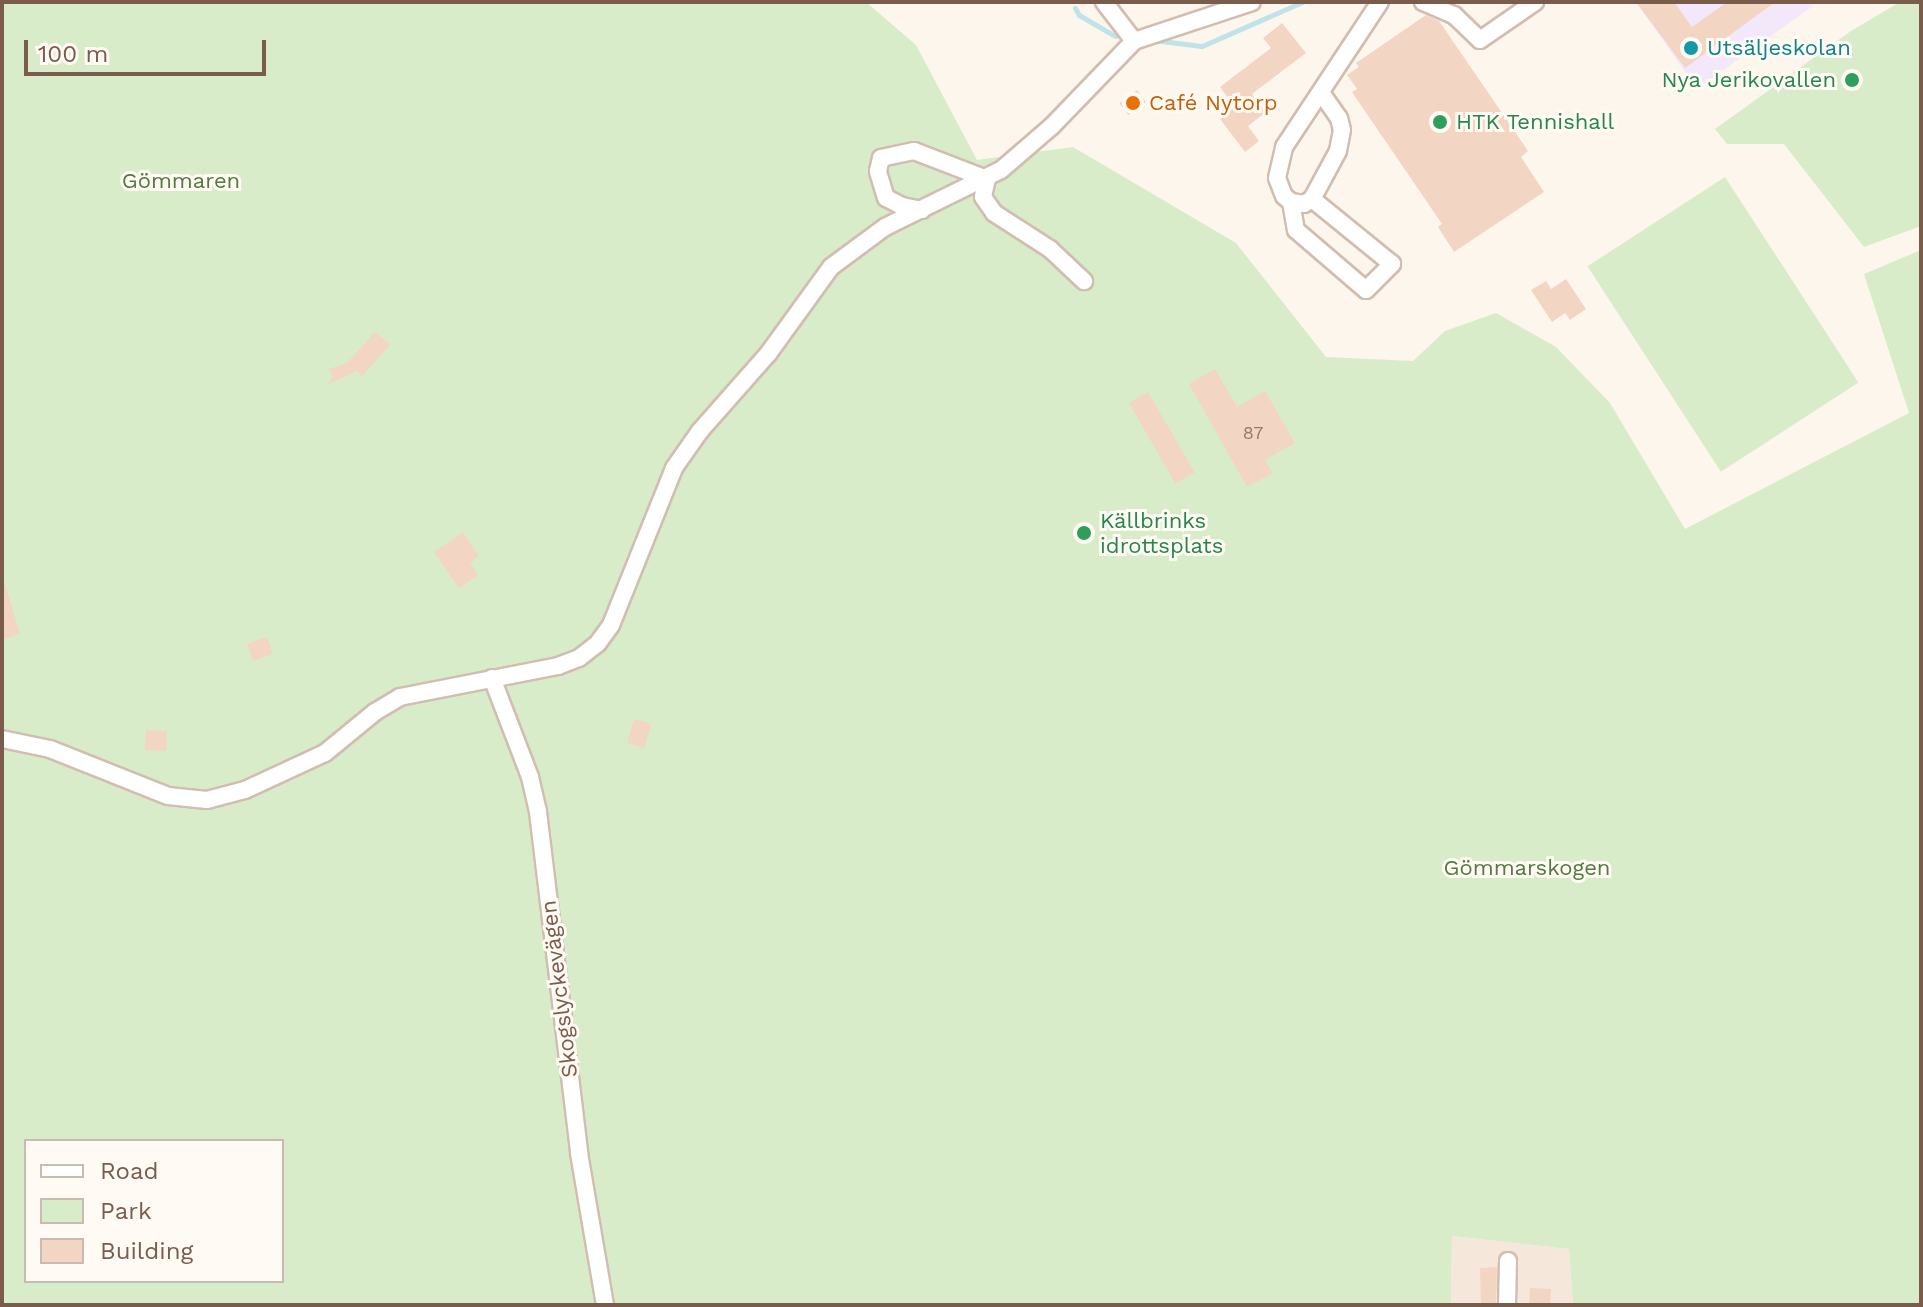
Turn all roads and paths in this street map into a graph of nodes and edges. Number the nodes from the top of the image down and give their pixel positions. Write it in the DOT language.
graph roads {
  1 [pos="1104,2"];
  2 [pos="1252,2"];
  3 [pos="1380,2"];
  4 [pos="1423,2"];
  5 [pos="1535,2"];
  6 [pos="1134,41"];
  7 [pos="1322,94"];
  8 [pos="987,179"];
  9 [pos="1312,199"];
  10 [pos="1291,202"];
  11 [pos="922,210"];
  12 [pos="1084,281"];
  13 [pos="492,678"];
  14 [pos="2,739"];
  15 [pos="1508,1261"];
  16 [pos="605,1305"];
  17 [pos="1507,1305"];
  1 -- 6 [label="street"];
  2 -- 6 [label="street"];
  3 -- 7 [label="street"];
  4 -- 5 [label="street"];
  6 -- 8 [label="street"];
  7 -- 9 [label="street"];
  7 -- 10 [label="street"];
  8 -- 11 [label="street"];
  8 -- 11 [label="street"];
  8 -- 12 [label="street"];
  9 -- 10 [label="street"];
  9 -- 10 [label="street"];
  11 -- 13 [label="street"];
  13 -- 14 [label="street"];
  13 -- 16 [label="street, Skogslyckevägen"];
  15 -- 17 [label="street"];
}
